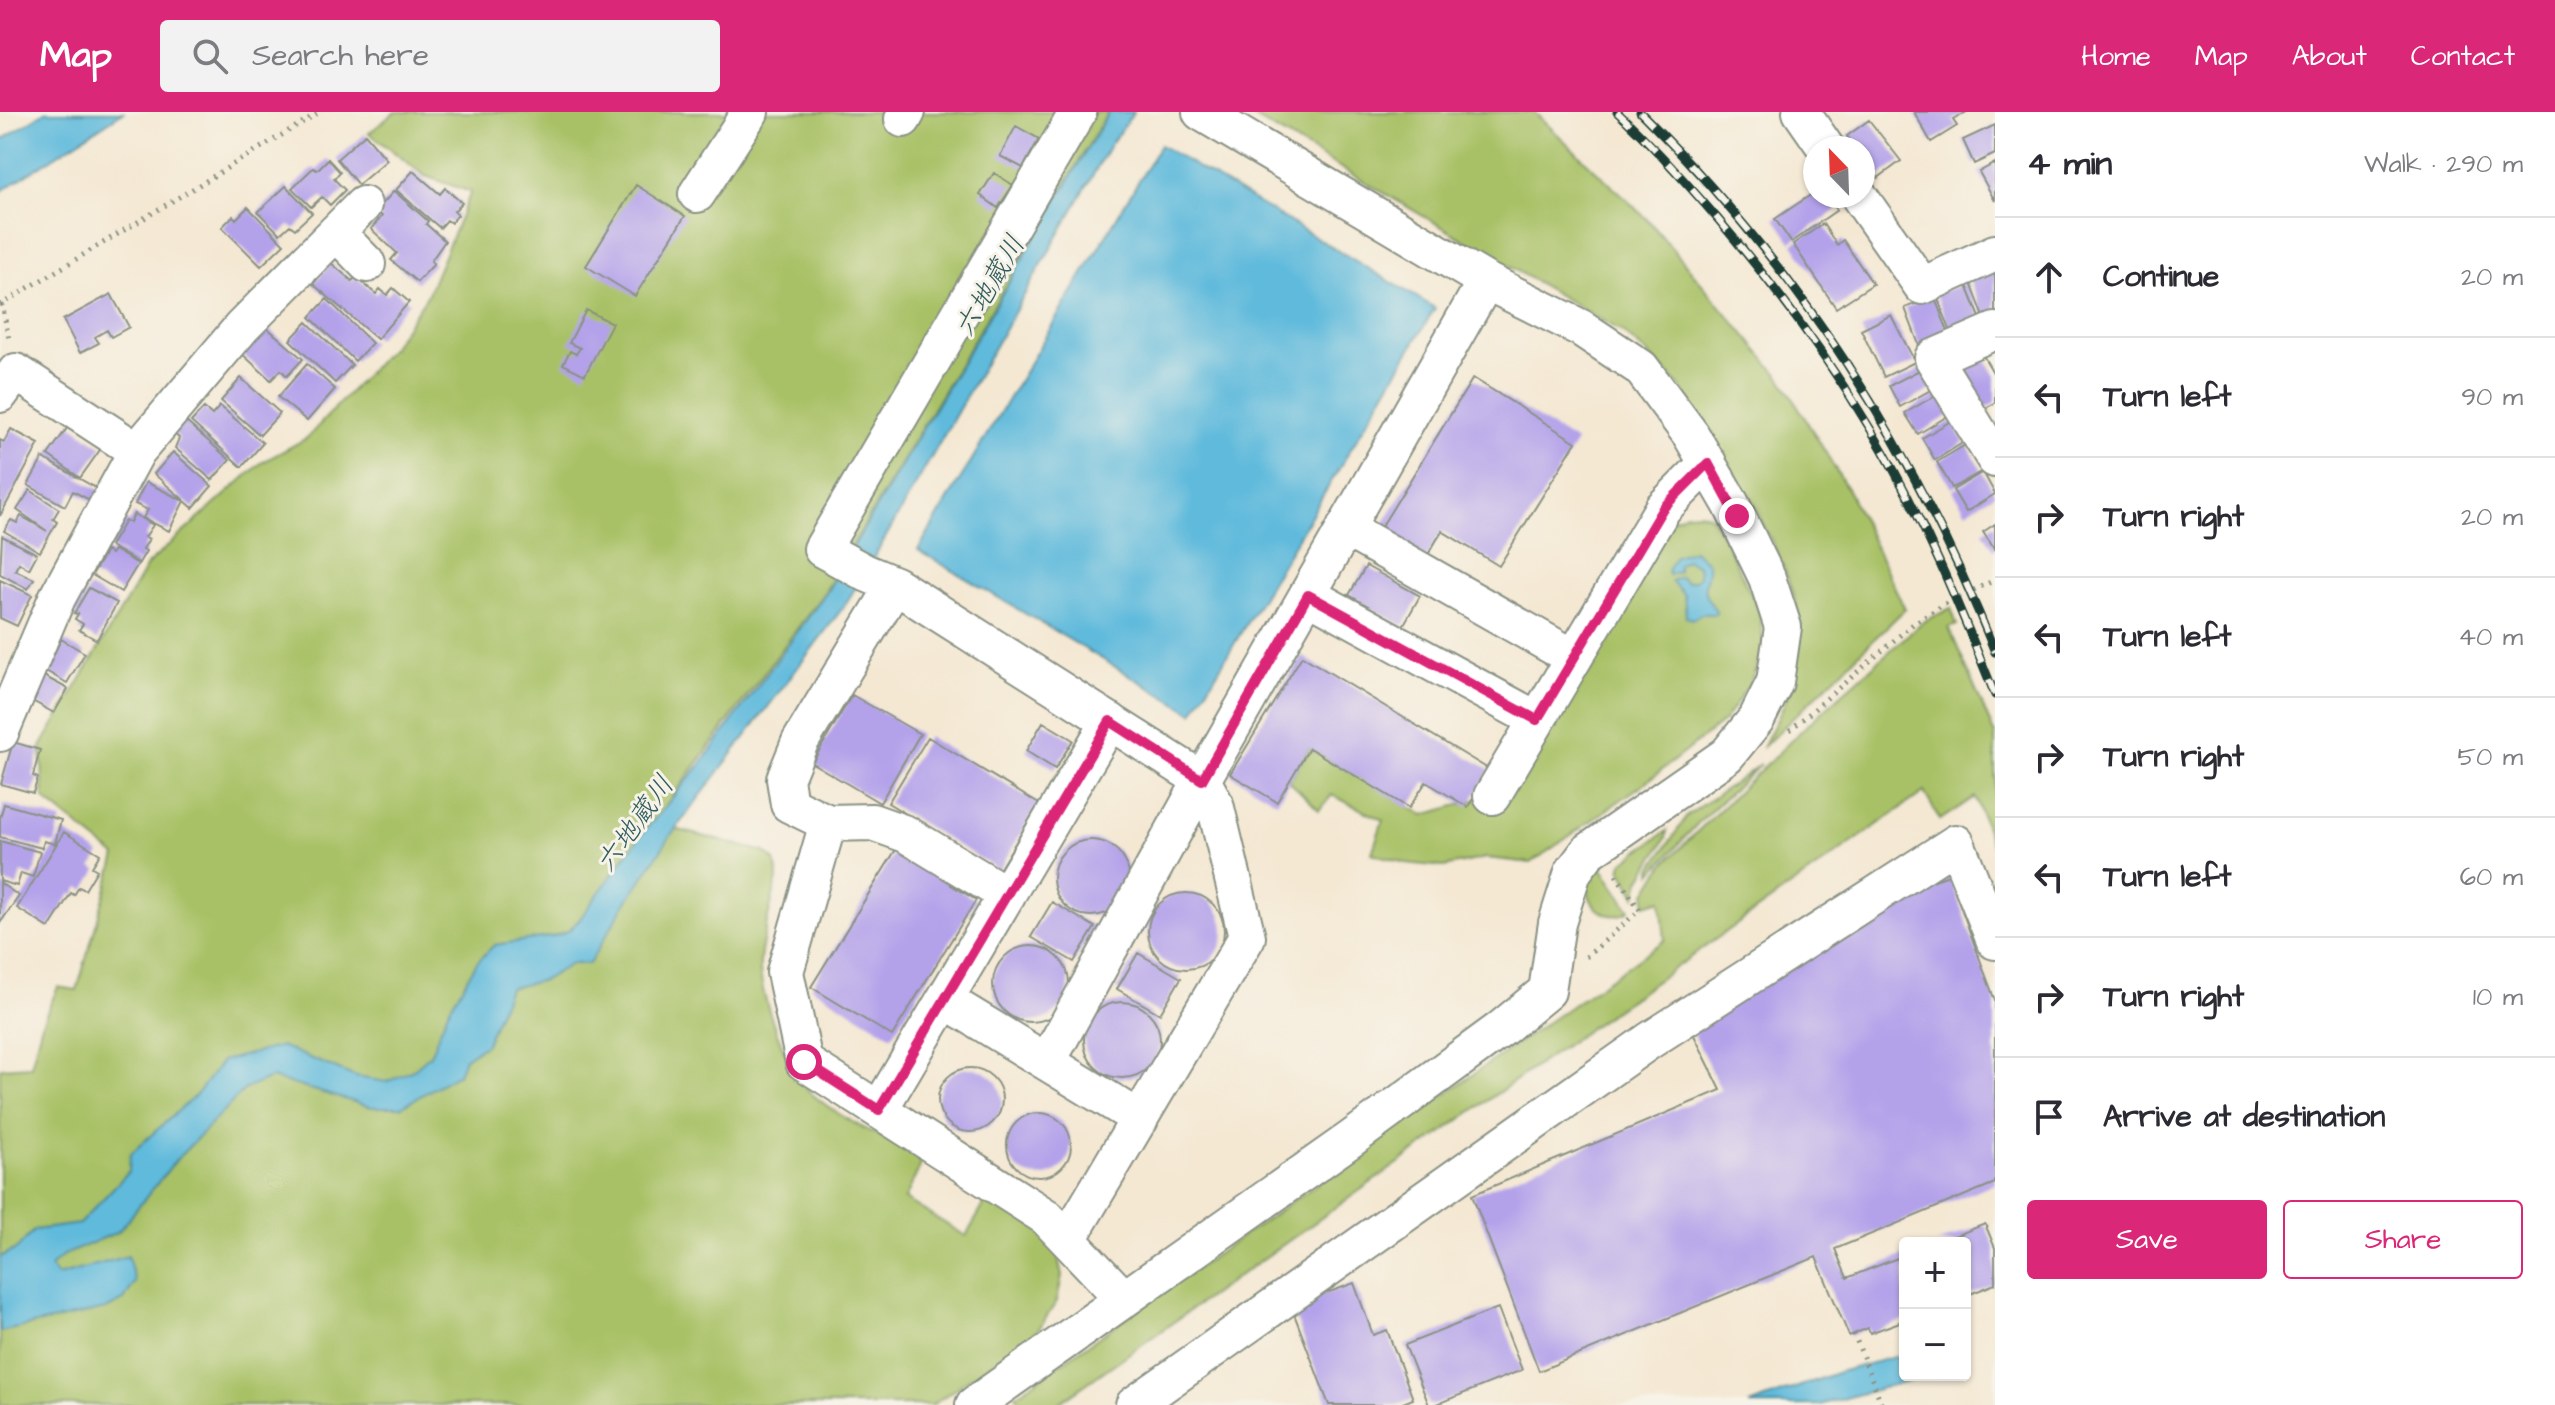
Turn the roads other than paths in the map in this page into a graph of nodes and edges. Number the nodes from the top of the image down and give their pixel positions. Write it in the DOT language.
graph roads {
  1 [pos="750,112"];
  2 [pos="1078,112"];
  3 [pos="1201,112"];
  4 [pos="1801,112"];
  5 [pos="1818,136"];
  6 [pos="697,194"];
  7 [pos="363,205"];
  8 [pos="1867,208"];
  9 [pos="336,232"];
  10 [pos="1995,253"];
  11 [pos="367,264"];
  12 [pos="1486,281"];
  13 [pos="1995,331"];
  14 [pos="0,394"];
  15 [pos="137,451"];
  16 [pos="1995,459"];
  17 [pos="1708,463"];
  18 [pos="1345,528"];
  19 [pos="867,573"];
  20 [pos="1308,595"];
  21 [pos="1574,658"];
  22 [pos="1537,720"];
  23 [pos="1110,721"];
  24 [pos="0,733"];
  25 [pos="1202,780"];
  26 [pos="1492,796"];
  27 [pos="828,823"];
  28 [pos="1007,895"];
  29 [pos="1995,941"];
  30 [pos="945,1000"];
  31 [pos="1047,1062"];
  32 [pos="879,1110"];
  33 [pos="1140,1119"];
  34 [pos="1068,1239"];
  35 [pos="1124,1299"];
  36 [pos="979,1404"];
  37 [pos="1134,1405"];
  1 -- 6 [label="street"];
  2 -- 19 [label="street"];
  3 -- 12 [label="street"];
  4 -- 5 [label="street"];
  7 -- 9 [label="street"];
  8 -- 10 [label="street"];
  9 -- 11 [label="street"];
  9 -- 15 [label="street"];
  12 -- 17 [label="street"];
  12 -- 18 [label="street"];
  13 -- 16 [label="street"];
  14 -- 15 [label="street"];
  15 -- 24 [label="street"];
  17 -- 21 [label="street"];
  17 -- 35 [label="street"];
  18 -- 20 [label="street"];
  18 -- 21 [label="street"];
  19 -- 23 [label="street"];
  19 -- 27 [label="street"];
  20 -- 22 [label="street"];
  20 -- 25 [label="street"];
  21 -- 22 [label="street"];
  22 -- 26 [label="street"];
  23 -- 25 [label="street"];
  23 -- 28 [label="street"];
  25 -- 31 [label="street"];
  25 -- 33 [label="street"];
  27 -- 28 [label="street"];
  27 -- 32 [label="street"];
  28 -- 30 [label="street"];
  29 -- 37 [label="street"];
  30 -- 31 [label="street"];
  30 -- 32 [label="street"];
  31 -- 33 [label="street"];
  32 -- 34 [label="street"];
  33 -- 34 [label="street"];
  34 -- 35 [label="street"];
  35 -- 36 [label="street"];
}
